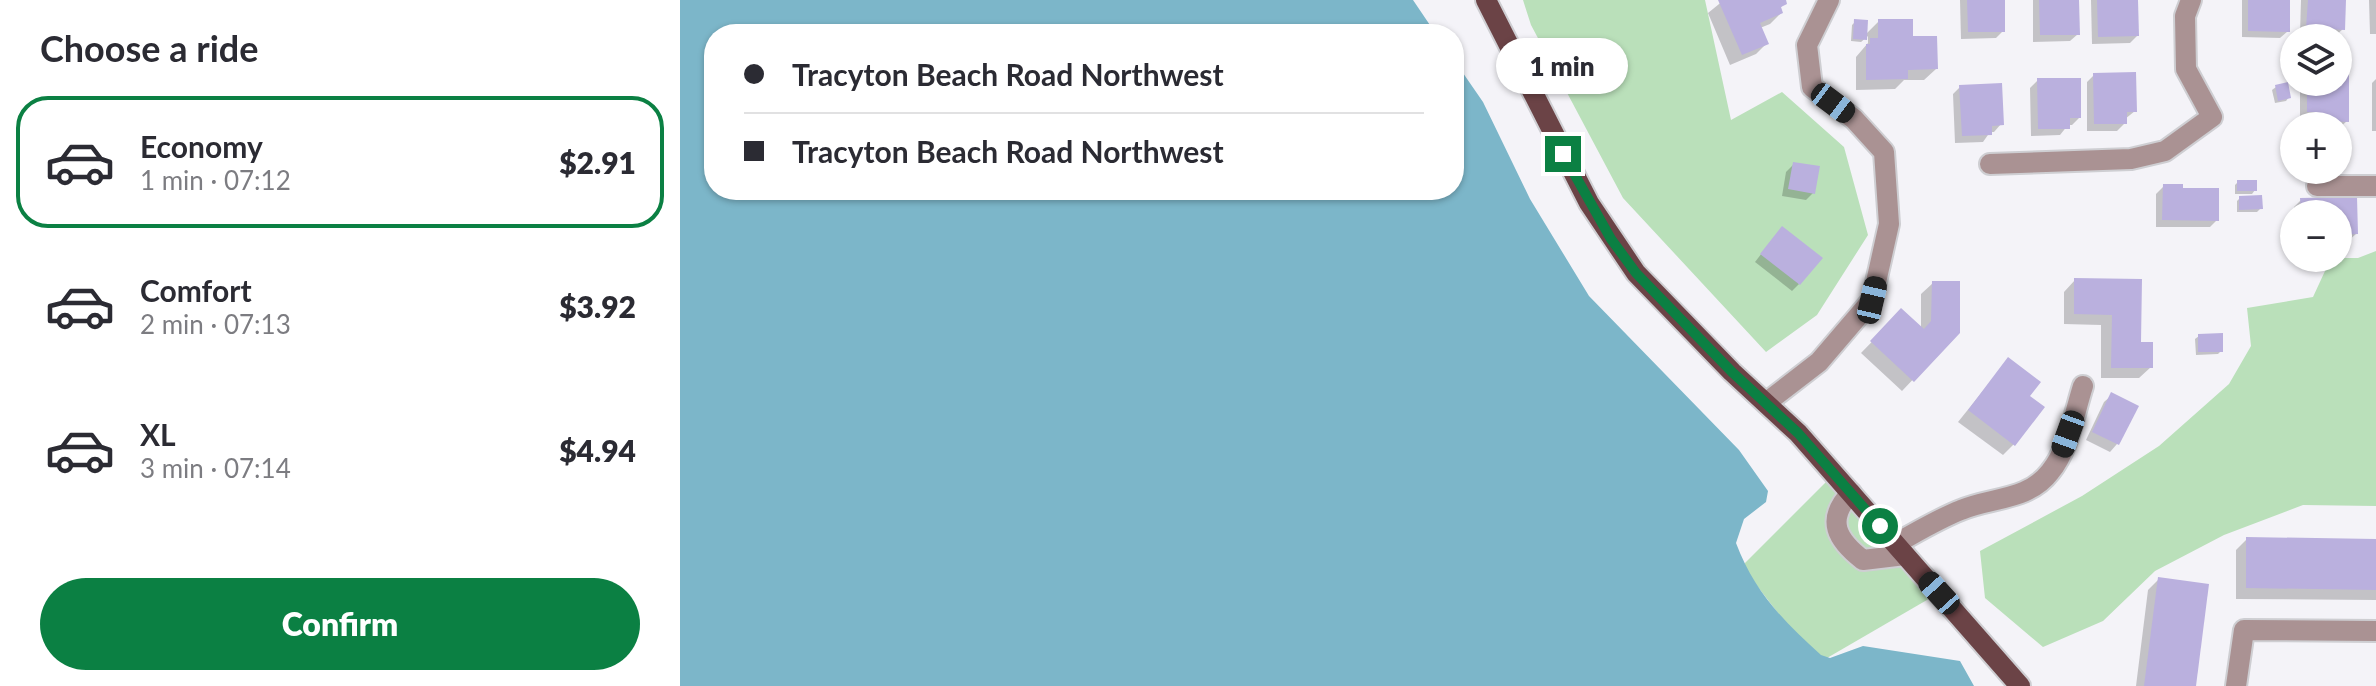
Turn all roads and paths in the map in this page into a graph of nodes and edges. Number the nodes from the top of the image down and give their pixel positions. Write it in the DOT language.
graph roads {
  1 [pos="1486,0"];
  2 [pos="1829,0"];
  3 [pos="2191,0"];
  4 [pos="1990,164"];
  5 [pos="2317,186"];
  6 [pos="2376,186"];
  7 [pos="2083,386"];
  8 [pos="1766,403"];
  9 [pos="1851,493"];
  10 [pos="1900,550"];
  11 [pos="2376,631"];
  12 [pos="2020,686"];
  13 [pos="2236,686"];
  1 -- 8 [label="main road"];
  2 -- 8 [label="street"];
  3 -- 4 [label="street"];
  5 -- 6 [label="street"];
  7 -- 10 [label="street"];
  8 -- 9 [label="main road"];
  9 -- 10 [label="main road"];
  9 -- 10 [label="street"];
  10 -- 12 [label="main road"];
  11 -- 13 [label="street"];
}
